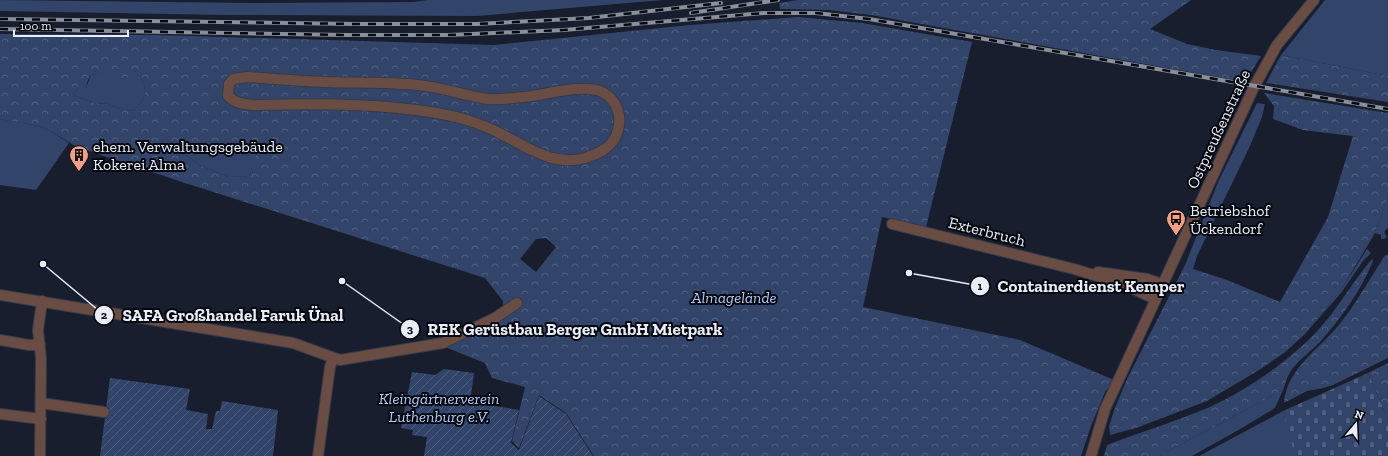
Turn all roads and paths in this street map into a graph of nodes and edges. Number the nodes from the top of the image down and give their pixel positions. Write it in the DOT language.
graph roads {
  1 [pos="1314,0"];
  2 [pos="233,100"];
  3 [pos="892,224"];
  4 [pos="1074,269"];
  5 [pos="1162,284"];
  6 [pos="0,295"];
  7 [pos="1155,299"];
  8 [pos="42,301"];
  9 [pos="517,303"];
  10 [pos="0,340"];
  11 [pos="40,345"];
  12 [pos="333,358"];
  13 [pos="40,403"];
  14 [pos="104,412"];
  15 [pos="0,414"];
  16 [pos="41,420"];
  17 [pos="40,456"];
  18 [pos="318,456"];
  19 [pos="1091,456"];
  1 -- 5 [label="street, Ostpreußenstraße"];
  2 -- 2 [label="street"];
  3 -- 4 [label="street, Exterbruch"];
  4 -- 5 [label="street, Exterbruch"];
  4 -- 7 [label="street, Exterbruch"];
  5 -- 7 [label="street, Ostpreußenstraße"];
  6 -- 8 [label="street"];
  7 -- 19 [label="street, Ostpreußenstraße"];
  8 -- 11 [label="street"];
  8 -- 12 [label="street"];
  9 -- 12 [label="street"];
  10 -- 11 [label="street"];
  11 -- 13 [label="street"];
  12 -- 18 [label="street"];
  13 -- 14 [label="street"];
  13 -- 16 [label="street"];
  15 -- 16 [label="street"];
  16 -- 17 [label="street"];
}
